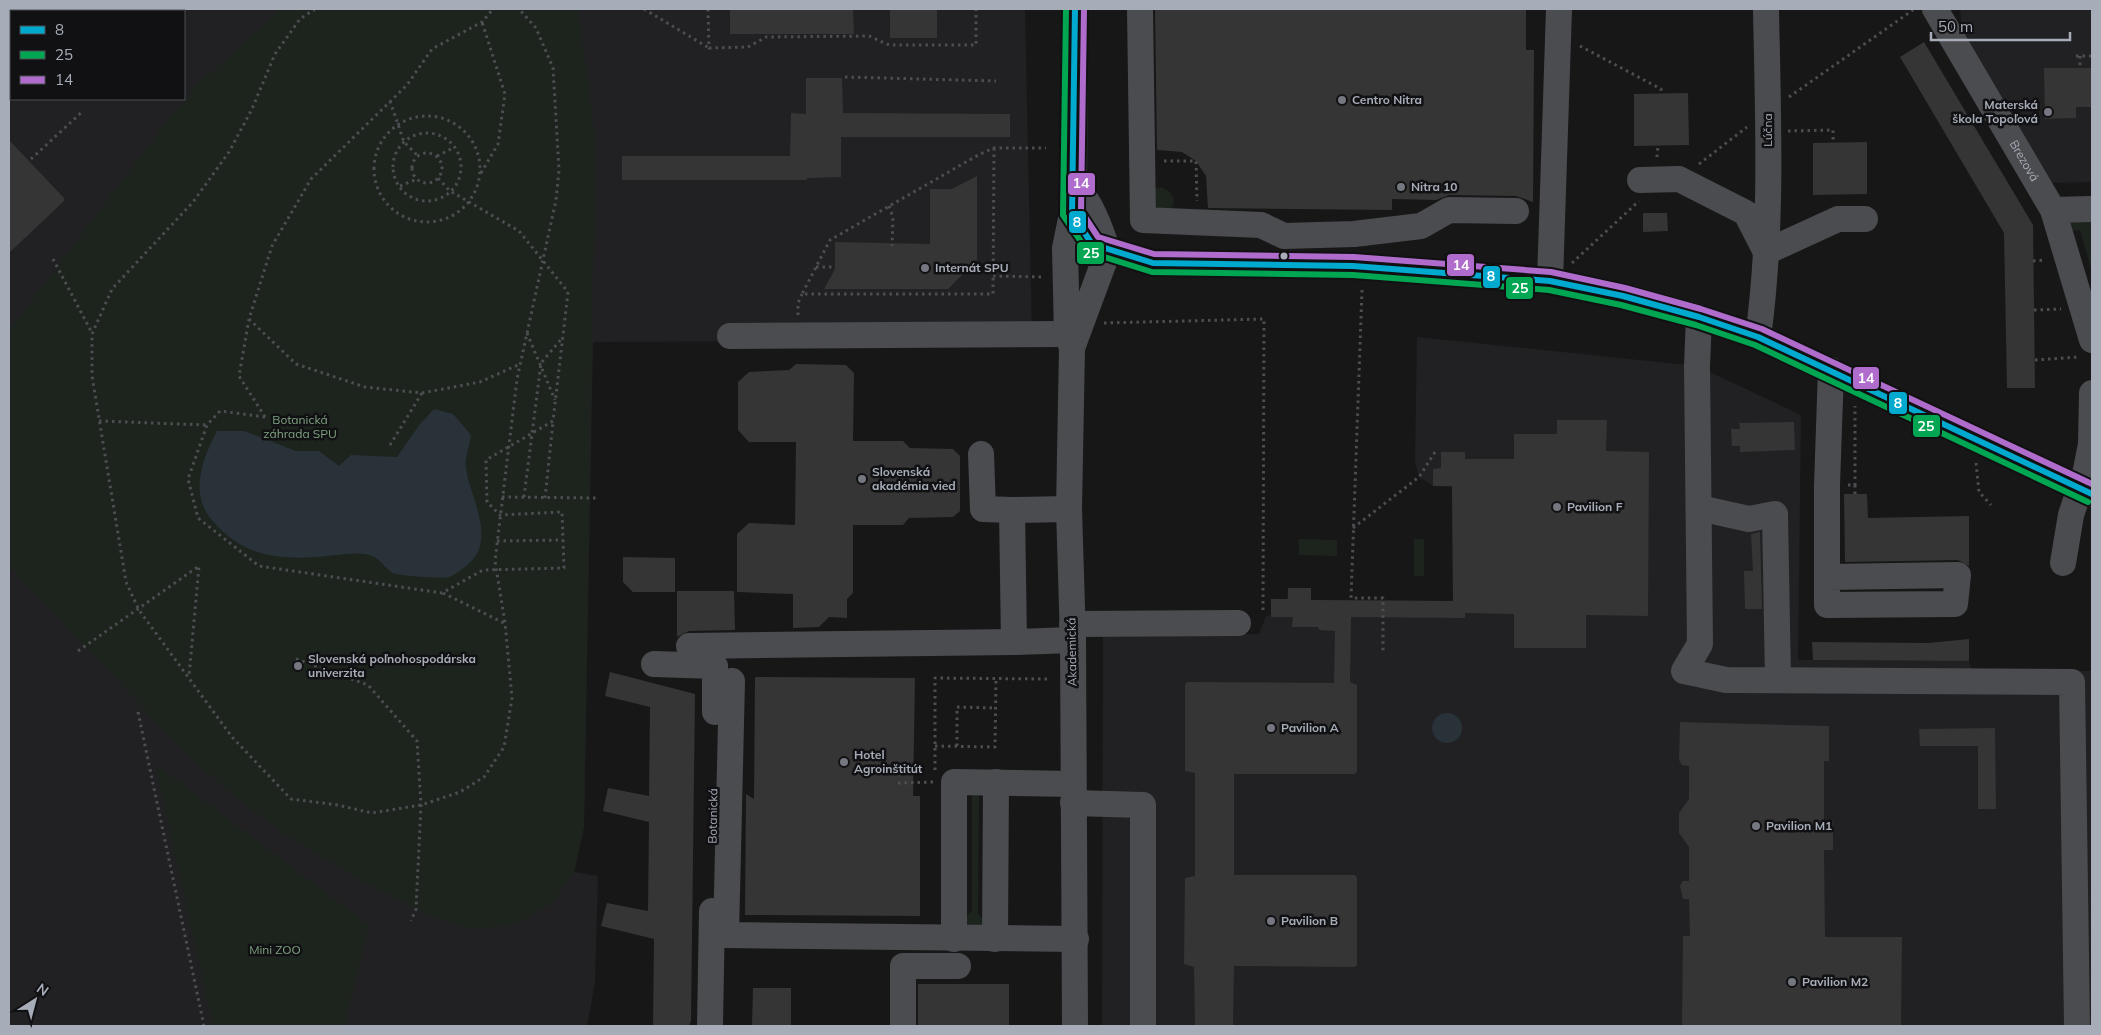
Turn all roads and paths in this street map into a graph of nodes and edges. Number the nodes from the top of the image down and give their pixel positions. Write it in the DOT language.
graph roads {
  1 [pos="315,9"];
  2 [pos="493,9"];
  3 [pos="519,9"];
  4 [pos="644,9"];
  5 [pos="708,9"];
  6 [pos="976,9"];
  7 [pos="1075,9"];
  8 [pos="1140,9"];
  9 [pos="1560,9"];
  10 [pos="1766,9"];
  11 [pos="1908,9"];
  12 [pos="1935,9"];
  13 [pos="482,22"];
  14 [pos="1574,42"];
  15 [pos="708,48"];
  16 [pos="2092,56"];
  17 [pos="2080,68"];
  18 [pos="845,77"];
  19 [pos="996,81"];
  20 [pos="1661,94"];
  21 [pos="390,101"];
  22 [pos="83,111"];
  23 [pos="1769,121"];
  24 [pos="396,124"];
  25 [pos="404,142"];
  26 [pos="1833,142"];
  27 [pos="455,147"];
  28 [pos="994,148"];
  29 [pos="1046,148"];
  30 [pos="418,156"];
  31 [pos="437,156"];
  32 [pos="31,159"];
  33 [pos="1141,161"];
  34 [pos="480,175"];
  35 [pos="438,178"];
  36 [pos="416,180"];
  37 [pos="1660,180"];
  38 [pos="1074,184"];
  39 [pos="400,186"];
  40 [pos="450,191"];
  41 [pos="468,203"];
  42 [pos="889,206"];
  43 [pos="2092,209"];
  44 [pos="2053,210"];
  45 [pos="1516,212"];
  46 [pos="1072,214"];
  47 [pos="1865,219"];
  48 [pos="1198,223"];
  49 [pos="892,246"];
  50 [pos="1108,250"];
  51 [pos="1766,252"];
  52 [pos="53,259"];
  53 [pos="543,259"];
  54 [pos="1141,261"];
  55 [pos="1572,264"];
  56 [pos="816,267"];
  57 [pos="835,267"];
  58 [pos="993,276"];
  59 [pos="1056,278"];
  60 [pos="1550,281"];
  61 [pos="1362,290"];
  62 [pos="1095,291"];
  63 [pos="802,294"];
  64 [pos="1699,317"];
  65 [pos="249,319"];
  66 [pos="798,320"];
  67 [pos="1101,323"];
  68 [pos="527,333"];
  69 [pos="92,334"];
  70 [pos="563,336"];
  71 [pos="730,336"];
  72 [pos="1758,337"];
  73 [pos="1069,341"];
  74 [pos="2087,349"];
  75 [pos="2035,360"];
  76 [pos="541,363"];
  77 [pos="520,364"];
  78 [pos="1831,370"];
  79 [pos="422,392"];
  80 [pos="2092,393"];
  81 [pos="556,401"];
  82 [pos="99,421"];
  83 [pos="553,421"];
  84 [pos="207,426"];
  85 [pos="531,434"];
  86 [pos="390,445"];
  87 [pos="508,447"];
  88 [pos="1437,449"];
  89 [pos="982,454"];
  90 [pos="1976,454"];
  91 [pos="1855,485"];
  92 [pos="2086,491"];
  93 [pos="1855,494"];
  94 [pos="502,497"];
  95 [pos="524,497"];
  96 [pos="545,498"];
  97 [pos="597,498"];
  98 [pos="1991,505"];
  99 [pos="1699,508"];
  100 [pos="1070,509"];
  101 [pos="1012,510"];
  102 [pos="500,514"];
  103 [pos="1354,528"];
  104 [pos="563,540"];
  105 [pos="497,541"];
  106 [pos="2063,563"];
  107 [pos="496,569"];
  108 [pos="1828,577"];
  109 [pos="442,593"];
  110 [pos="138,610"];
  111 [pos="1263,610"];
  112 [pos="1238,623"];
  113 [pos="505,624"];
  114 [pos="1073,632"];
  115 [pos="1014,642"];
  116 [pos="689,646"];
  117 [pos="78,651"];
  118 [pos="1383,651"];
  119 [pos="296,659"];
  120 [pos="654,664"];
  121 [pos="188,678"];
  122 [pos="996,678"];
  123 [pos="1047,679"];
  124 [pos="1778,680"];
  125 [pos="732,681"];
  126 [pos="995,708"];
  127 [pos="138,712"];
  128 [pos="935,746"];
  129 [pos="957,746"];
  130 [pos="996,782"];
  131 [pos="898,783"];
  132 [pos="1073,793"];
  133 [pos="421,804"];
  134 [pos="411,921"];
  135 [pos="954,939"];
  136 [pos="995,939"];
  137 [pos="1076,939"];
  138 [pos="958,966"];
  139 [pos="204,1026"];
  140 [pos="710,1026"];
  141 [pos="903,1026"];
  142 [pos="1075,1026"];
  143 [pos="1143,1026"];
  144 [pos="2077,1026"];
  1 -- 69 [label="path"];
  2 -- 13 [label="path"];
  3 -- 53 [label="path"];
  4 -- 15 [label="path"];
  5 -- 15 [label="path"];
  6 -- 15 [label="path"];
  7 -- 38 [label="street"];
  8 -- 33 [label="street"];
  9 -- 60 [label="street"];
  10 -- 23 [label="street, Lúčna"];
  11 -- 23 [label="path"];
  12 -- 44 [label="street, Brezová"];
  13 -- 21 [label="path"];
  13 -- 34 [label="path"];
  14 -- 20 [label="path"];
  16 -- 17 [label="path"];
  18 -- 19 [label="path"];
  21 -- 24 [label="path"];
  21 -- 65 [label="path"];
  22 -- 32 [label="path"];
  23 -- 26 [label="path"];
  23 -- 37 [label="path"];
  23 -- 51 [label="street, Lúčna"];
  24 -- 25 [label="path"];
  24 -- 34 [label="path"];
  24 -- 41 [label="path"];
  25 -- 27 [label="path"];
  25 -- 30 [label="path"];
  25 -- 39 [label="path"];
  27 -- 31 [label="path"];
  27 -- 40 [label="path"];
  28 -- 29 [label="path"];
  28 -- 42 [label="path"];
  28 -- 58 [label="path"];
  30 -- 31 [label="path"];
  30 -- 36 [label="path"];
  31 -- 35 [label="path"];
  33 -- 48 [label="street"];
  33 -- 48 [label="path"];
  34 -- 41 [label="path"];
  35 -- 36 [label="path"];
  35 -- 40 [label="path"];
  36 -- 39 [label="path"];
  37 -- 51 [label="street"];
  37 -- 55 [label="path"];
  38 -- 46 [label="street"];
  38 -- 50 [label="street"];
  39 -- 40 [label="path"];
  40 -- 41 [label="path"];
  41 -- 53 [label="path"];
  42 -- 49 [label="path"];
  42 -- 56 [label="path"];
  43 -- 44 [label="street"];
  44 -- 74 [label="street, Brezová"];
  45 -- 48 [label="street"];
  46 -- 50 [label="street"];
  46 -- 59 [label="street, Akademická"];
  47 -- 51 [label="street"];
  50 -- 54 [label="street"];
  50 -- 59 [label="street"];
  50 -- 62 [label="street"];
  51 -- 72 [label="street, Lúčna"];
  52 -- 69 [label="path"];
  53 -- 68 [label="path"];
  53 -- 70 [label="path"];
  54 -- 60 [label="street"];
  54 -- 62 [label="street"];
  56 -- 57 [label="path"];
  56 -- 63 [label="path"];
  58 -- 59 [label="path"];
  58 -- 63 [label="path"];
  59 -- 73 [label="street, Akademická"];
  60 -- 64 [label="street"];
  61 -- 103 [label="path"];
  62 -- 73 [label="street"];
  63 -- 66 [label="path"];
  64 -- 72 [label="street"];
  64 -- 99 [label="street"];
  65 -- 79 [label="path"];
  65 -- 84 [label="path"];
  67 -- 111 [label="path"];
  68 -- 76 [label="path"];
  68 -- 77 [label="path"];
  69 -- 82 [label="path"];
  70 -- 76 [label="path"];
  70 -- 81 [label="path"];
  71 -- 73 [label="street"];
  72 -- 78 [label="street"];
  73 -- 100 [label="street, Akademická"];
  74 -- 75 [label="path"];
  76 -- 81 [label="path"];
  76 -- 85 [label="path"];
  77 -- 79 [label="path"];
  77 -- 87 [label="path"];
  78 -- 92 [label="street"];
  78 -- 108 [label="street"];
  79 -- 86 [label="path"];
  80 -- 92 [label="street"];
  81 -- 83 [label="path"];
  82 -- 84 [label="path"];
  82 -- 110 [label="path"];
  83 -- 85 [label="path"];
  83 -- 96 [label="path"];
  84 -- 109 [label="path"];
  85 -- 87 [label="path"];
  85 -- 95 [label="path"];
  87 -- 94 [label="path"];
  87 -- 102 [label="path"];
  88 -- 103 [label="path"];
  89 -- 101 [label="street"];
  90 -- 98 [label="path"];
  91 -- 93 [label="path"];
  92 -- 106 [label="street"];
  94 -- 95 [label="path"];
  94 -- 102 [label="path"];
  95 -- 96 [label="path"];
  96 -- 97 [label="path"];
  99 -- 124 [label="street"];
  99 -- 124 [label="street"];
  100 -- 101 [label="street"];
  100 -- 114 [label="street, Akademická"];
  101 -- 115 [label="street"];
  102 -- 104 [label="path"];
  102 -- 105 [label="path"];
  103 -- 118 [label="path"];
  104 -- 105 [label="path"];
  104 -- 107 [label="path"];
  105 -- 107 [label="path"];
  107 -- 109 [label="path"];
  107 -- 113 [label="path"];
  109 -- 113 [label="path"];
  110 -- 117 [label="path"];
  110 -- 121 [label="path"];
  110 -- 121 [label="path"];
  112 -- 114 [label="street"];
  113 -- 133 [label="path"];
  114 -- 115 [label="street"];
  114 -- 132 [label="street, Akademická"];
  115 -- 116 [label="street"];
  119 -- 133 [label="path"];
  120 -- 140 [label="street, Botanická"];
  121 -- 133 [label="path"];
  122 -- 123 [label="path"];
  122 -- 126 [label="path"];
  122 -- 128 [label="path"];
  124 -- 144 [label="street"];
  125 -- 135 [label="street"];
  126 -- 129 [label="path"];
  126 -- 129 [label="path"];
  127 -- 139 [label="path"];
  128 -- 129 [label="path"];
  128 -- 131 [label="path"];
  130 -- 132 [label="street"];
  130 -- 135 [label="street"];
  130 -- 136 [label="street"];
  132 -- 137 [label="street, Akademická"];
  132 -- 143 [label="street"];
  133 -- 134 [label="path"];
  135 -- 136 [label="street"];
  136 -- 137 [label="street"];
  137 -- 142 [label="street, Akademická"];
  138 -- 141 [label="street"];
}
